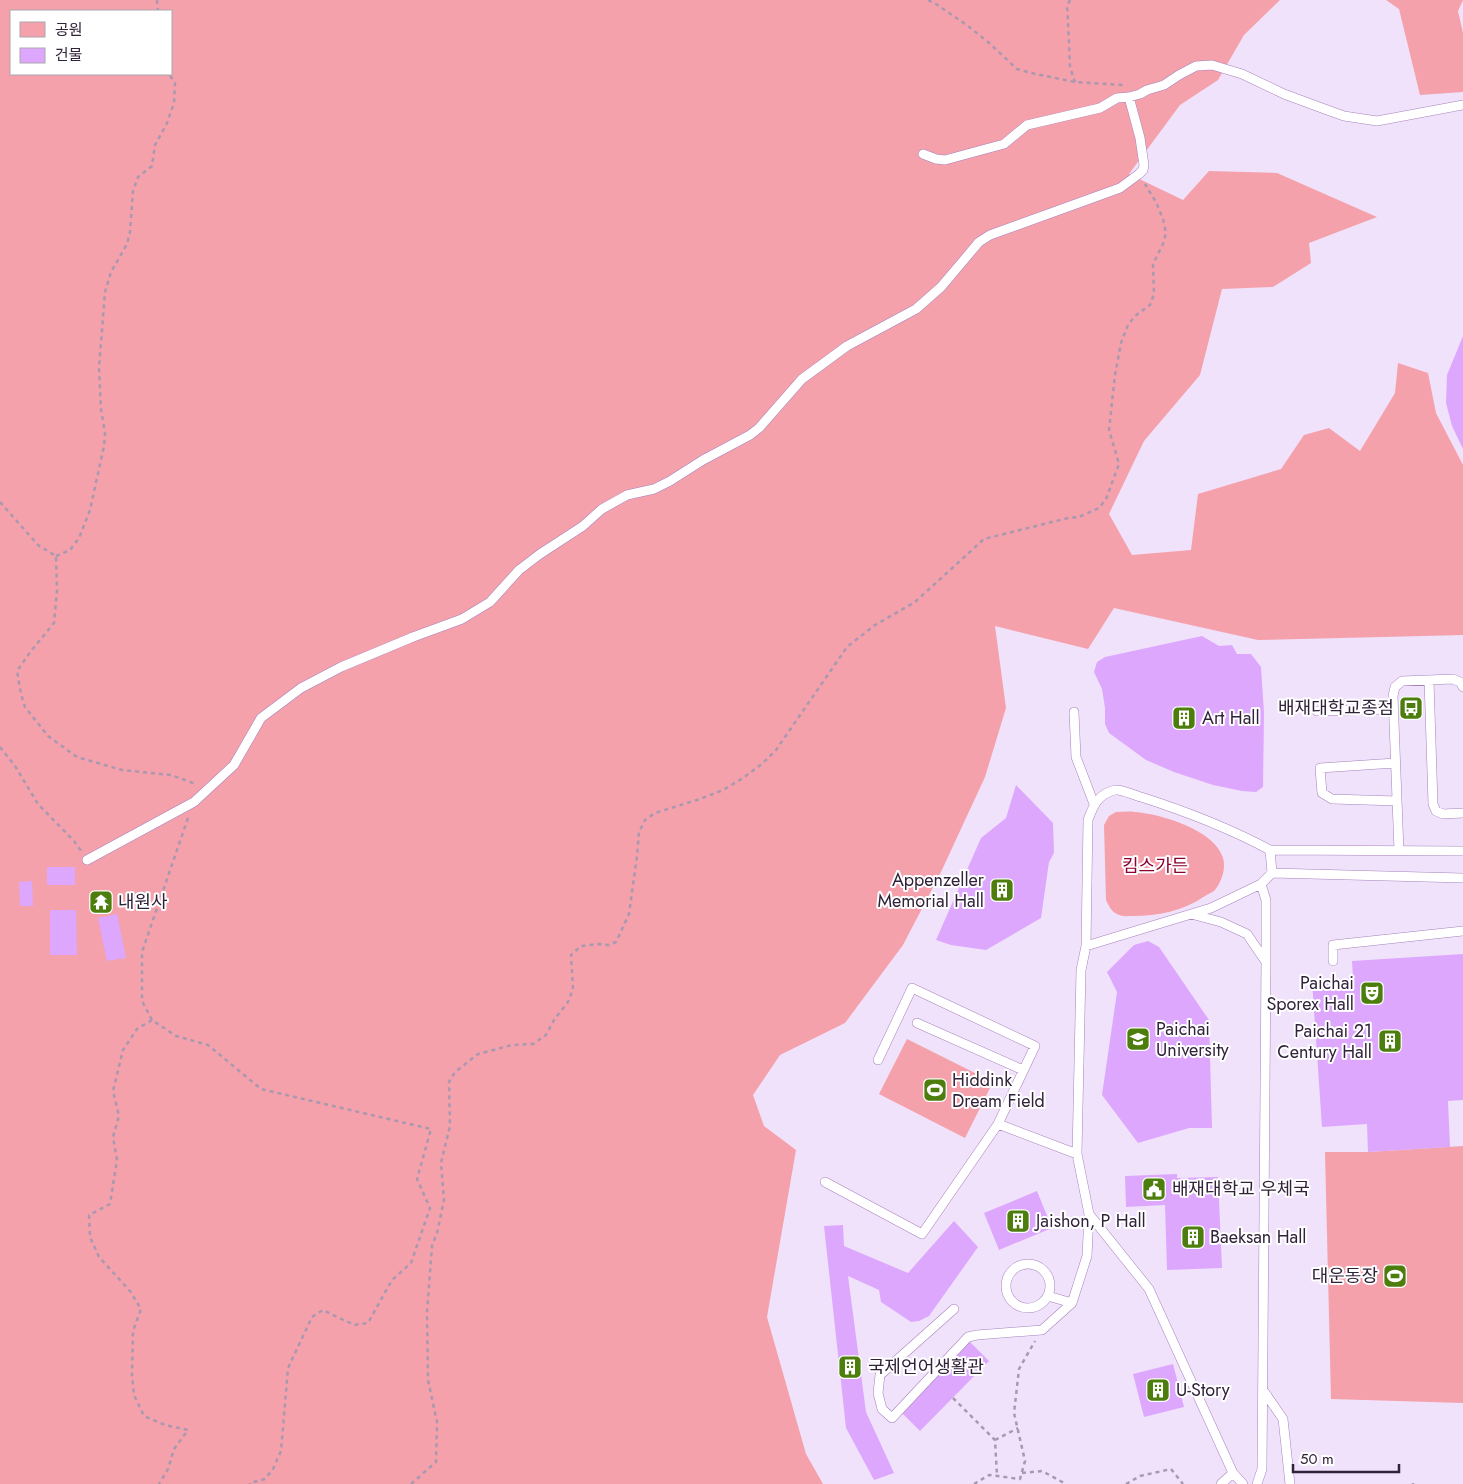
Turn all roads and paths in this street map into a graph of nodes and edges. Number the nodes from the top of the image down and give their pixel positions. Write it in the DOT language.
graph roads {
  1 [pos="928,0"];
  2 [pos="1070,0"];
  3 [pos="170,75"];
  4 [pos="1074,82"];
  5 [pos="1140,94"];
  6 [pos="1129,97"];
  7 [pos="1463,105"];
  8 [pos="923,154"];
  9 [pos="1143,170"];
  10 [pos="0,502"];
  11 [pos="56,556"];
  12 [pos="1429,680"];
  13 [pos="1463,687"];
  14 [pos="1394,709"];
  15 [pos="1317,711"];
  16 [pos="1074,712"];
  17 [pos="0,747"];
  18 [pos="1395,763"];
  19 [pos="1397,801"];
  20 [pos="194,802"];
  21 [pos="1094,804"];
  22 [pos="1463,813"];
  23 [pos="1270,850"];
  24 [pos="1399,851"];
  25 [pos="1463,851"];
  26 [pos="87,860"];
  27 [pos="1272,873"];
  28 [pos="1463,878"];
  29 [pos="1261,884"];
  30 [pos="1190,914"];
  31 [pos="1463,931"];
  32 [pos="1086,946"];
  33 [pos="1333,961"];
  34 [pos="1266,962"];
  35 [pos="152,1020"];
  36 [pos="918,1023"];
  37 [pos="878,1060"];
  38 [pos="1023,1070"];
  39 [pos="998,1124"];
  40 [pos="1077,1154"];
  41 [pos="825,1182"];
  42 [pos="1089,1214"];
  43 [pos="1048,1296"];
  44 [pos="1072,1303"];
  45 [pos="954,1309"];
  46 [pos="1042,1330"];
  47 [pos="1263,1390"];
  48 [pos="953,1398"];
  49 [pos="1018,1428"];
  50 [pos="995,1440"];
  51 [pos="1022,1473"];
  52 [pos="1233,1473"];
  53 [pos="997,1476"];
  54 [pos="159,1484"];
  55 [pos="250,1484"];
  56 [pos="410,1484"];
  57 [pos="974,1484"];
  58 [pos="1066,1484"];
  59 [pos="1126,1484"];
  60 [pos="1183,1484"];
  61 [pos="1221,1484"];
  62 [pos="1243,1484"];
  63 [pos="1257,1484"];
  64 [pos="1290,1484"];
  1 -- 4 [label="path"];
  2 -- 4 [label="path"];
  3 -- 11 [label="path"];
  4 -- 5 [label="path"];
  5 -- 6 [label="lane"];
  5 -- 7 [label="lane"];
  6 -- 8 [label="lane"];
  6 -- 9 [label="lane"];
  9 -- 20 [label="lane"];
  9 -- 56 [label="path"];
  10 -- 11 [label="path"];
  11 -- 20 [label="path"];
  12 -- 13 [label="lane"];
  12 -- 14 [label="lane"];
  12 -- 22 [label="lane"];
  14 -- 15 [label="lane"];
  14 -- 18 [label="lane"];
  16 -- 21 [label="lane"];
  17 -- 26 [label="path"];
  18 -- 19 [label="lane"];
  18 -- 19 [label="lane"];
  19 -- 24 [label="lane"];
  20 -- 26 [label="lane"];
  20 -- 35 [label="path"];
  21 -- 23 [label="lane"];
  21 -- 32 [label="lane"];
  23 -- 24 [label="lane"];
  23 -- 27 [label="lane"];
  24 -- 25 [label="lane"];
  27 -- 28 [label="lane"];
  27 -- 29 [label="lane"];
  29 -- 30 [label="lane"];
  29 -- 34 [label="lane"];
  30 -- 32 [label="lane"];
  30 -- 34 [label="lane"];
  31 -- 33 [label="lane"];
  32 -- 40 [label="lane"];
  34 -- 47 [label="lane"];
  35 -- 54 [label="path"];
  35 -- 55 [label="path"];
  36 -- 38 [label="lane"];
  37 -- 38 [label="lane"];
  38 -- 39 [label="lane"];
  39 -- 40 [label="lane"];
  39 -- 41 [label="lane"];
  40 -- 42 [label="lane"];
  42 -- 44 [label="lane"];
  42 -- 52 [label="lane"];
  43 -- 43 [label="lane"];
  43 -- 44 [label="lane"];
  44 -- 46 [label="lane"];
  45 -- 46 [label="lane"];
  46 -- 49 [label="path"];
  47 -- 63 [label="lane"];
  47 -- 64 [label="lane"];
  48 -- 50 [label="path"];
  49 -- 50 [label="path"];
  49 -- 51 [label="path"];
  50 -- 53 [label="path"];
  51 -- 53 [label="path"];
  51 -- 58 [label="path"];
  52 -- 61 [label="lane"];
  52 -- 62 [label="lane"];
  53 -- 57 [label="path"];
  59 -- 60 [label="path"];
}
